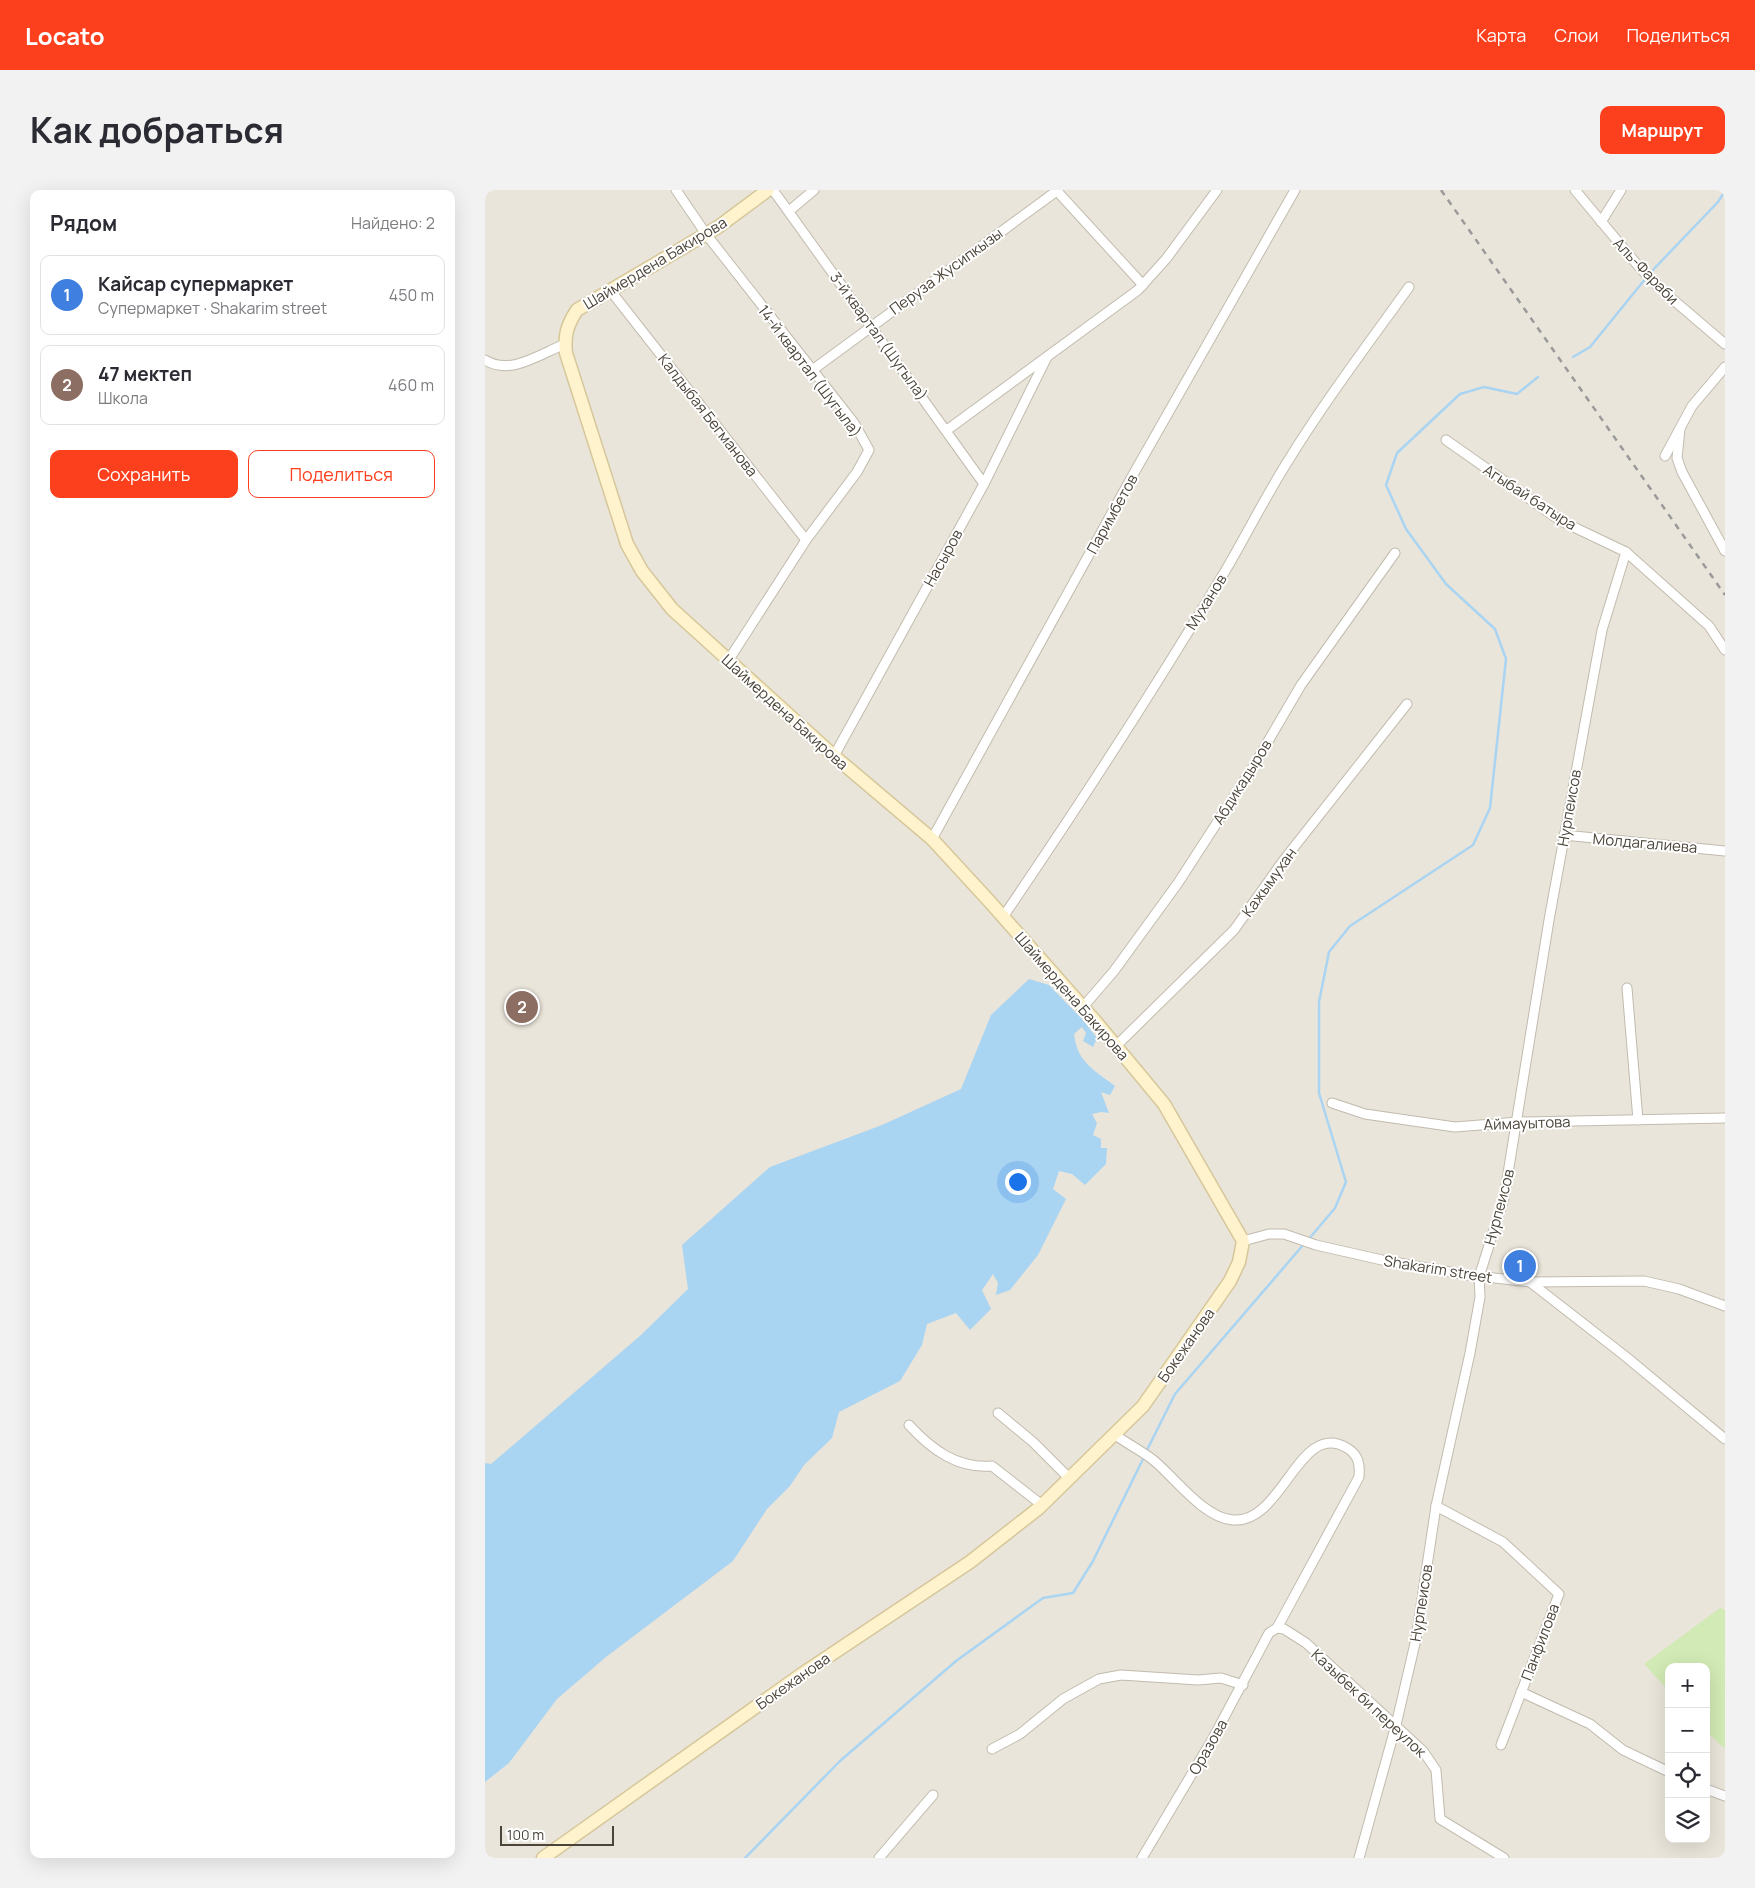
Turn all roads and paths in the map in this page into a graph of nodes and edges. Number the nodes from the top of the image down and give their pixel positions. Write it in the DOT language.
graph roads {
  1 [pos="676,190"];
  2 [pos="768,190"];
  3 [pos="773,190"];
  4 [pos="814,190"];
  5 [pos="1057,190"];
  6 [pos="1217,190"];
  7 [pos="1295,190"];
  8 [pos="1575,190"];
  9 [pos="1621,190"];
  10 [pos="789,212"];
  11 [pos="1601,222"];
  12 [pos="706,234"];
  13 [pos="1143,285"];
  14 [pos="1409,287"];
  15 [pos="611,290"];
  16 [pos="872,326"];
  17 [pos="565,344"];
  18 [pos="1725,344"];
  19 [pos="1047,357"];
  20 [pos="485,360"];
  21 [pos="1725,367"];
  22 [pos="811,371"];
  23 [pos="1680,429"];
  24 [pos="947,430"];
  25 [pos="1446,440"];
  26 [pos="1665,456"];
  27 [pos="984,484"];
  28 [pos="806,540"];
  29 [pos="1725,551"];
  30 [pos="1626,552"];
  31 [pos="1395,553"];
  32 [pos="1725,650"];
  33 [pos="727,660"];
  34 [pos="1407,704"];
  35 [pos="834,756"];
  36 [pos="1564,835"];
  37 [pos="932,839"];
  38 [pos="1725,851"];
  39 [pos="1003,917"];
  40 [pos="1627,988"];
  41 [pos="1083,1007"];
  42 [pos="1116,1046"];
  43 [pos="1332,1103"];
  44 [pos="1725,1118"];
  45 [pos="1638,1120"];
  46 [pos="1517,1122"];
  47 [pos="1243,1241"];
  48 [pos="1479,1277"];
  49 [pos="1530,1282"];
  50 [pos="1725,1306"];
  51 [pos="998,1413"];
  52 [pos="909,1425"];
  53 [pos="1114,1434"];
  54 [pos="1725,1439"];
  55 [pos="1069,1478"];
  56 [pos="1042,1505"];
  57 [pos="1436,1506"];
  58 [pos="1273,1631"];
  59 [pos="1243,1685"];
  60 [pos="1521,1692"];
  61 [pos="1396,1725"];
  62 [pos="1501,1745"];
  63 [pos="992,1749"];
  64 [pos="1665,1770"];
  65 [pos="1710,1790"];
  66 [pos="933,1795"];
  67 [pos="1725,1796"];
  68 [pos="543,1858"];
  69 [pos="879,1858"];
  70 [pos="1143,1858"];
  71 [pos="1359,1858"];
  72 [pos="1504,1858"];
  1 -- 12 [label="street, 14-й квартал (Шугыла)"];
  2 -- 12 [label="street, Шаймердена Бакирова"];
  3 -- 10 [label="street, 3-й квартал (Шугыла)"];
  4 -- 10 [label="street"];
  5 -- 13 [label="street"];
  5 -- 16 [label="street, Перуза Жусипкызы"];
  6 -- 13 [label="street"];
  7 -- 37 [label="street, Паримбетов"];
  8 -- 11 [label="street, Аль-Фараби"];
  9 -- 11 [label="street"];
  10 -- 16 [label="street, 3-й квартал (Шугыла)"];
  11 -- 18 [label="street, Аль-Фараби"];
  12 -- 15 [label="street, Шаймердена Бакирова"];
  12 -- 22 [label="street, 14-й квартал (Шугыла)"];
  13 -- 19 [label="street"];
  14 -- 39 [label="street, Муханов"];
  15 -- 17 [label="street, Шаймердена Бакирова"];
  15 -- 28 [label="street, Калдыбая Бегманова"];
  16 -- 22 [label="street, Перуза Жусипкызы"];
  16 -- 24 [label="street, 3-й квартал (Шугыла)"];
  17 -- 20 [label="street"];
  17 -- 33 [label="street, Шаймердена Бакирова"];
  19 -- 24 [label="street"];
  19 -- 27 [label="street, Насыров"];
  21 -- 23 [label="street"];
  22 -- 28 [label="street, 14-й квартал (Шугыла)"];
  23 -- 26 [label="street"];
  23 -- 29 [label="street"];
  24 -- 27 [label="street, 3-й квартал (Шугыла)"];
  25 -- 30 [label="street, Агыбай батыра"];
  27 -- 35 [label="street, Насыров"];
  28 -- 33 [label="street, 14-й квартал (Шугыла)"];
  30 -- 32 [label="street, Агыбай батыра"];
  30 -- 36 [label="street, Нурпеисов"];
  31 -- 41 [label="street, Абдикадыров"];
  33 -- 35 [label="street, Шаймердена Бакирова"];
  34 -- 42 [label="street, Кажымухан"];
  35 -- 37 [label="street, Шаймердена Бакирова"];
  36 -- 38 [label="street, Молдагалиева"];
  36 -- 46 [label="street, Нурпеисов"];
  37 -- 39 [label="street, Шаймердена Бакирова"];
  39 -- 41 [label="street, Шаймердена Бакирова"];
  40 -- 45 [label="street"];
  41 -- 42 [label="street, Шаймердена Бакирова"];
  42 -- 47 [label="street, Шаймердена Бакирова"];
  43 -- 46 [label="street, Аймауытова"];
  44 -- 45 [label="street, Аймауытова"];
  45 -- 46 [label="street, Аймауытова"];
  46 -- 48 [label="street, Нурпеисов"];
  47 -- 48 [label="street, Shakarim street"];
  47 -- 53 [label="street, Бокежанова"];
  48 -- 49 [label="street, Shakarim street"];
  48 -- 57 [label="street, Нурпеисов"];
  49 -- 50 [label="street, Shakarim street"];
  49 -- 54 [label="street"];
  51 -- 55 [label="street"];
  52 -- 56 [label="street"];
  53 -- 55 [label="street, Бокежанова"];
  53 -- 58 [label="street, Оразова"];
  55 -- 56 [label="street, Бокежанова"];
  56 -- 68 [label="street, Бокежанова"];
  57 -- 60 [label="street, Панфилова"];
  57 -- 61 [label="street, Нурпеисов"];
  58 -- 59 [label="street, Оразова"];
  58 -- 61 [label="street, Казыбек би переулок"];
  59 -- 63 [label="street"];
  59 -- 70 [label="street, Оразова"];
  60 -- 62 [label="street, Панфилова"];
  60 -- 64 [label="street, Панфилова"];
  61 -- 71 [label="street, Нурпеисов"];
  61 -- 72 [label="street, Казыбек би переулок"];
  65 -- 67 [label="street"];
  66 -- 69 [label="street"];
}
